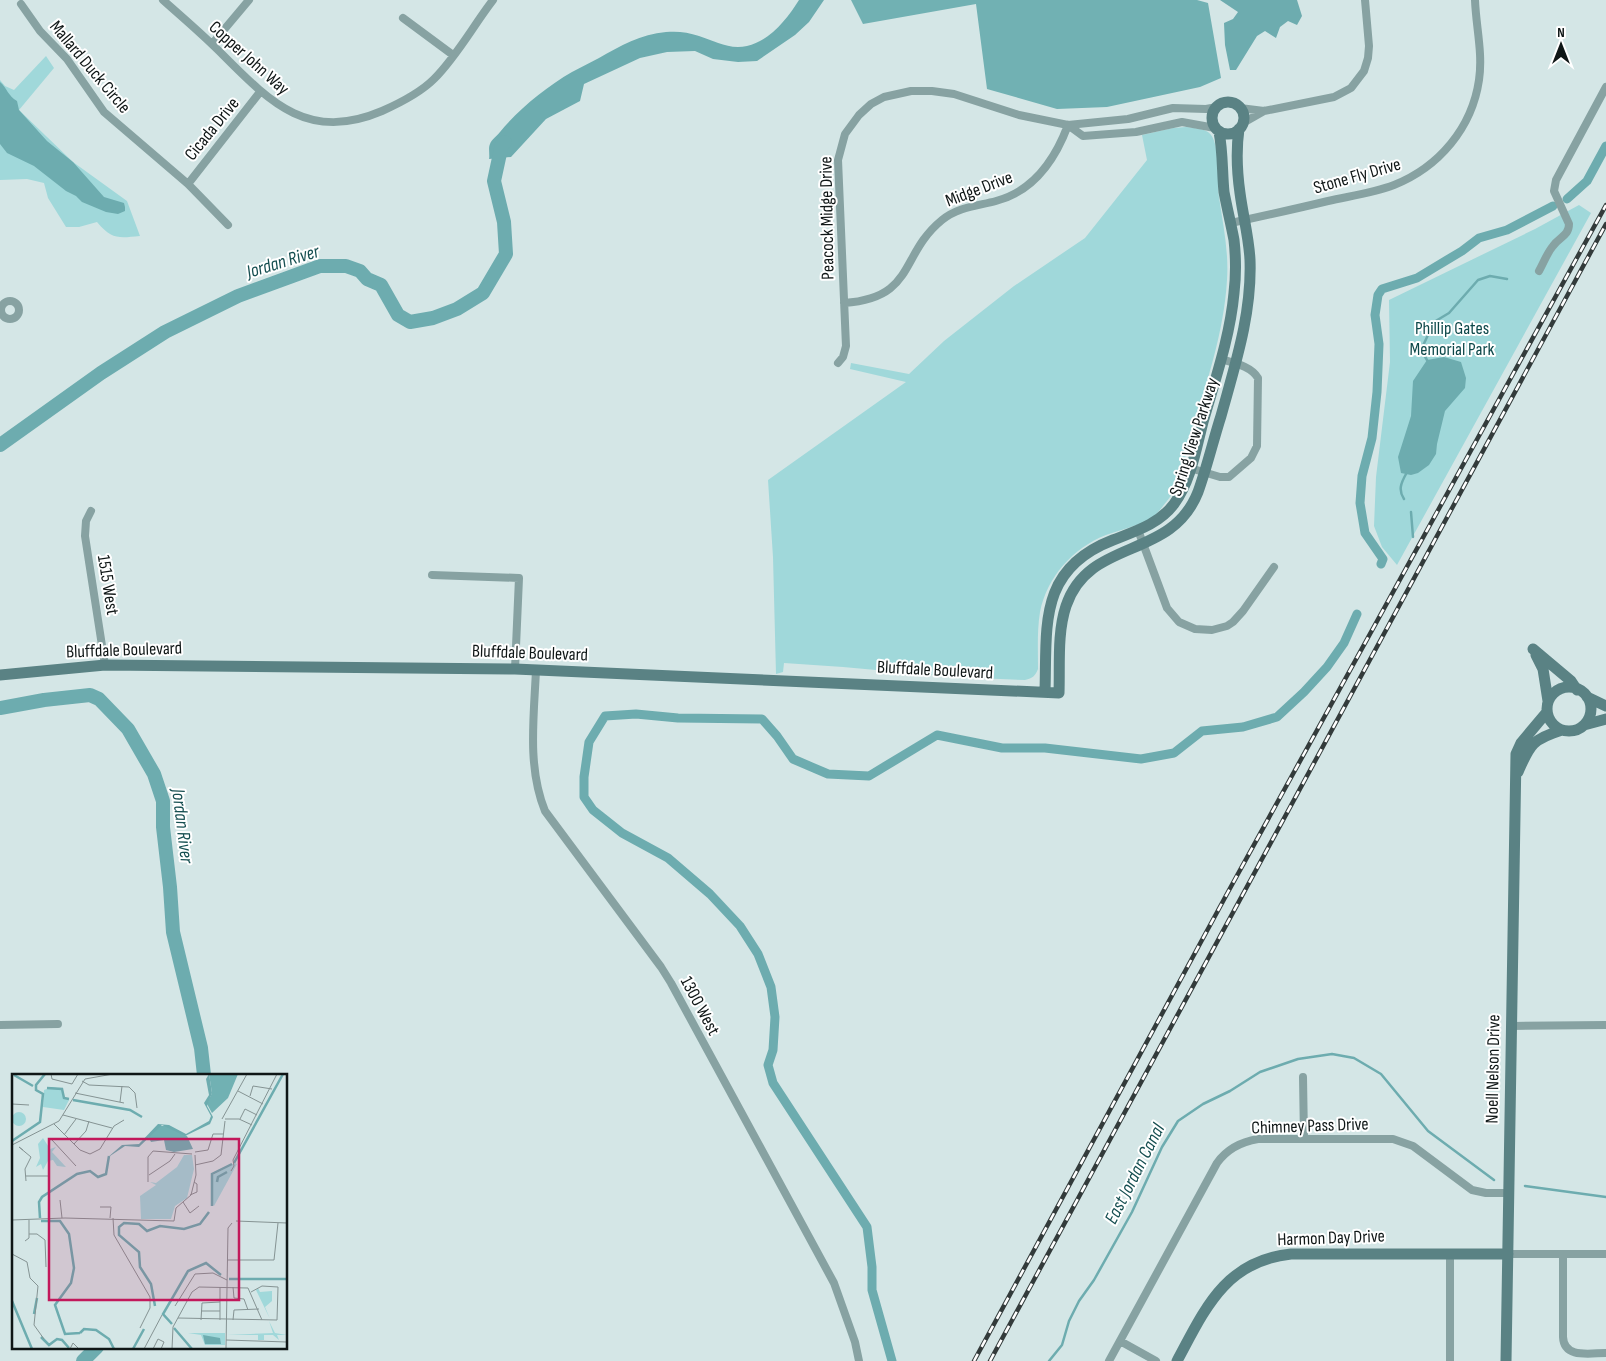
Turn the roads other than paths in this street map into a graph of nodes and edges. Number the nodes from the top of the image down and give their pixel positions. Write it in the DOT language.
graph roads {
  1 [pos="163,0"];
  2 [pos="250,0"];
  3 [pos="493,0"];
  4 [pos="1365,0"];
  5 [pos="1475,0"];
  6 [pos="21,4"];
  7 [pos="403,18"];
  8 [pos="212,44"];
  9 [pos="453,55"];
  10 [pos="1606,87"];
  11 [pos="260,92"];
  12 [pos="1216,107"];
  13 [pos="1240,108"];
  14 [pos="1264,111"];
  15 [pos="1068,125"];
  16 [pos="1241,126"];
  17 [pos="1217,130"];
  18 [pos="188,184"];
  19 [pos="1245,220"];
  20 [pos="1231,223"];
  21 [pos="228,225"];
  22 [pos="1539,271"];
  23 [pos="844,303"];
  24 [pos="1221,359"];
  25 [pos="838,363"];
  26 [pos="1236,364"];
  27 [pos="1190,468"];
  28 [pos="1204,473"];
  29 [pos="91,511"];
  30 [pos="1138,530"];
  31 [pos="1143,544"];
  32 [pos="1274,567"];
  33 [pos="432,575"];
  34 [pos="106,665"];
  35 [pos="515,669"];
  36 [pos="536,670"];
  37 [pos="0,675"];
  38 [pos="1576,690"];
  39 [pos="1045,692"];
  40 [pos="1059,693"];
  41 [pos="1587,697"];
  42 [pos="1548,706"];
  43 [pos="1606,706"];
  44 [pos="1606,719"];
  45 [pos="1584,725"];
  46 [pos="1562,730"];
  47 [pos="1515,778"];
  48 [pos="58,1024"];
  49 [pos="0,1025"];
  50 [pos="1606,1025"];
  51 [pos="1512,1026"];
  52 [pos="1303,1077"];
  53 [pos="1304,1139"];
  54 [pos="1509,1193"];
  55 [pos="1450,1254"];
  56 [pos="1508,1254"];
  57 [pos="1563,1254"];
  58 [pos="1606,1254"];
  59 [pos="1120,1342"];
  60 [pos="1606,1354"];
  61 [pos="859,1361"];
  62 [pos="1109,1361"];
  63 [pos="1156,1361"];
  64 [pos="1177,1361"];
  65 [pos="1450,1361"];
  66 [pos="1506,1361"];
  1 -- 8 [label="street, Copper John Way"];
  2 -- 8 [label="street"];
  3 -- 9 [label="street, Copper John Way"];
  4 -- 14 [label="street"];
  5 -- 19 [label="street, Stone Fly Drive"];
  6 -- 18 [label="street, Mallard Duck Circle"];
  7 -- 9 [label="street"];
  8 -- 11 [label="street, Copper John Way"];
  9 -- 11 [label="street, Copper John Way"];
  10 -- 22 [label="street"];
  11 -- 18 [label="street, Cicada Drive"];
  12 -- 13 [label="street"];
  12 -- 15 [label="street, Peacock Midge Drive"];
  12 -- 17 [label="street"];
  13 -- 14 [label="street"];
  13 -- 16 [label="street"];
  14 -- 16 [label="street"];
  15 -- 17 [label="street, Peacock Midge Drive"];
  15 -- 23 [label="street, Midge Drive"];
  15 -- 23 [label="street, Peacock Midge Drive"];
  16 -- 17 [label="street"];
  16 -- 19 [label="street, Spring View Parkway"];
  17 -- 20 [label="street, Spring View Parkway"];
  18 -- 21 [label="street, Mallard Duck Circle"];
  19 -- 20 [label="street, Stone Fly Drive"];
  19 -- 26 [label="street, Spring View Parkway"];
  20 -- 24 [label="street, Spring View Parkway"];
  23 -- 25 [label="street, Peacock Midge Drive"];
  24 -- 26 [label="street"];
  24 -- 27 [label="street, Spring View Parkway"];
  26 -- 28 [label="street, Spring View Parkway"];
  26 -- 28 [label="street"];
  27 -- 28 [label="street"];
  27 -- 30 [label="street, Spring View Parkway"];
  28 -- 31 [label="street, Spring View Parkway"];
  29 -- 34 [label="street, 1515 West"];
  30 -- 31 [label="street"];
  30 -- 39 [label="street, Spring View Parkway"];
  31 -- 32 [label="street"];
  31 -- 40 [label="street, Spring View Parkway"];
  33 -- 35 [label="street"];
  34 -- 35 [label="street, Bluffdale Boulevard"];
  34 -- 37 [label="street, Bluffdale Boulevard"];
  35 -- 36 [label="street, Bluffdale Boulevard"];
  36 -- 39 [label="street, Bluffdale Boulevard"];
  36 -- 61 [label="street, 1300 West"];
  38 -- 41 [label="street"];
  38 -- 42 [label="street"];
  38 -- 42 [label="street"];
  39 -- 40 [label="street, Bluffdale Boulevard"];
  41 -- 43 [label="street"];
  41 -- 45 [label="street"];
  42 -- 46 [label="street"];
  42 -- 47 [label="street, Noell Nelson Drive"];
  44 -- 45 [label="street"];
  45 -- 46 [label="street"];
  46 -- 47 [label="street, Noell Nelson Drive"];
  47 -- 51 [label="street, Noell Nelson Drive"];
  48 -- 49 [label="street"];
  50 -- 51 [label="street"];
  51 -- 54 [label="street, Noell Nelson Drive"];
  52 -- 53 [label="street"];
  53 -- 54 [label="street, Chimney Pass Drive"];
  53 -- 59 [label="street, Chimney Pass Drive"];
  54 -- 56 [label="street, Noell Nelson Drive"];
  55 -- 56 [label="street, Harmon Day Drive"];
  55 -- 64 [label="street, Harmon Day Drive"];
  55 -- 65 [label="street"];
  56 -- 57 [label="street"];
  56 -- 66 [label="street, Noell Nelson Drive"];
  57 -- 58 [label="street"];
  57 -- 60 [label="street"];
  59 -- 62 [label="street, Chimney Pass Drive"];
  59 -- 63 [label="street"];
}
